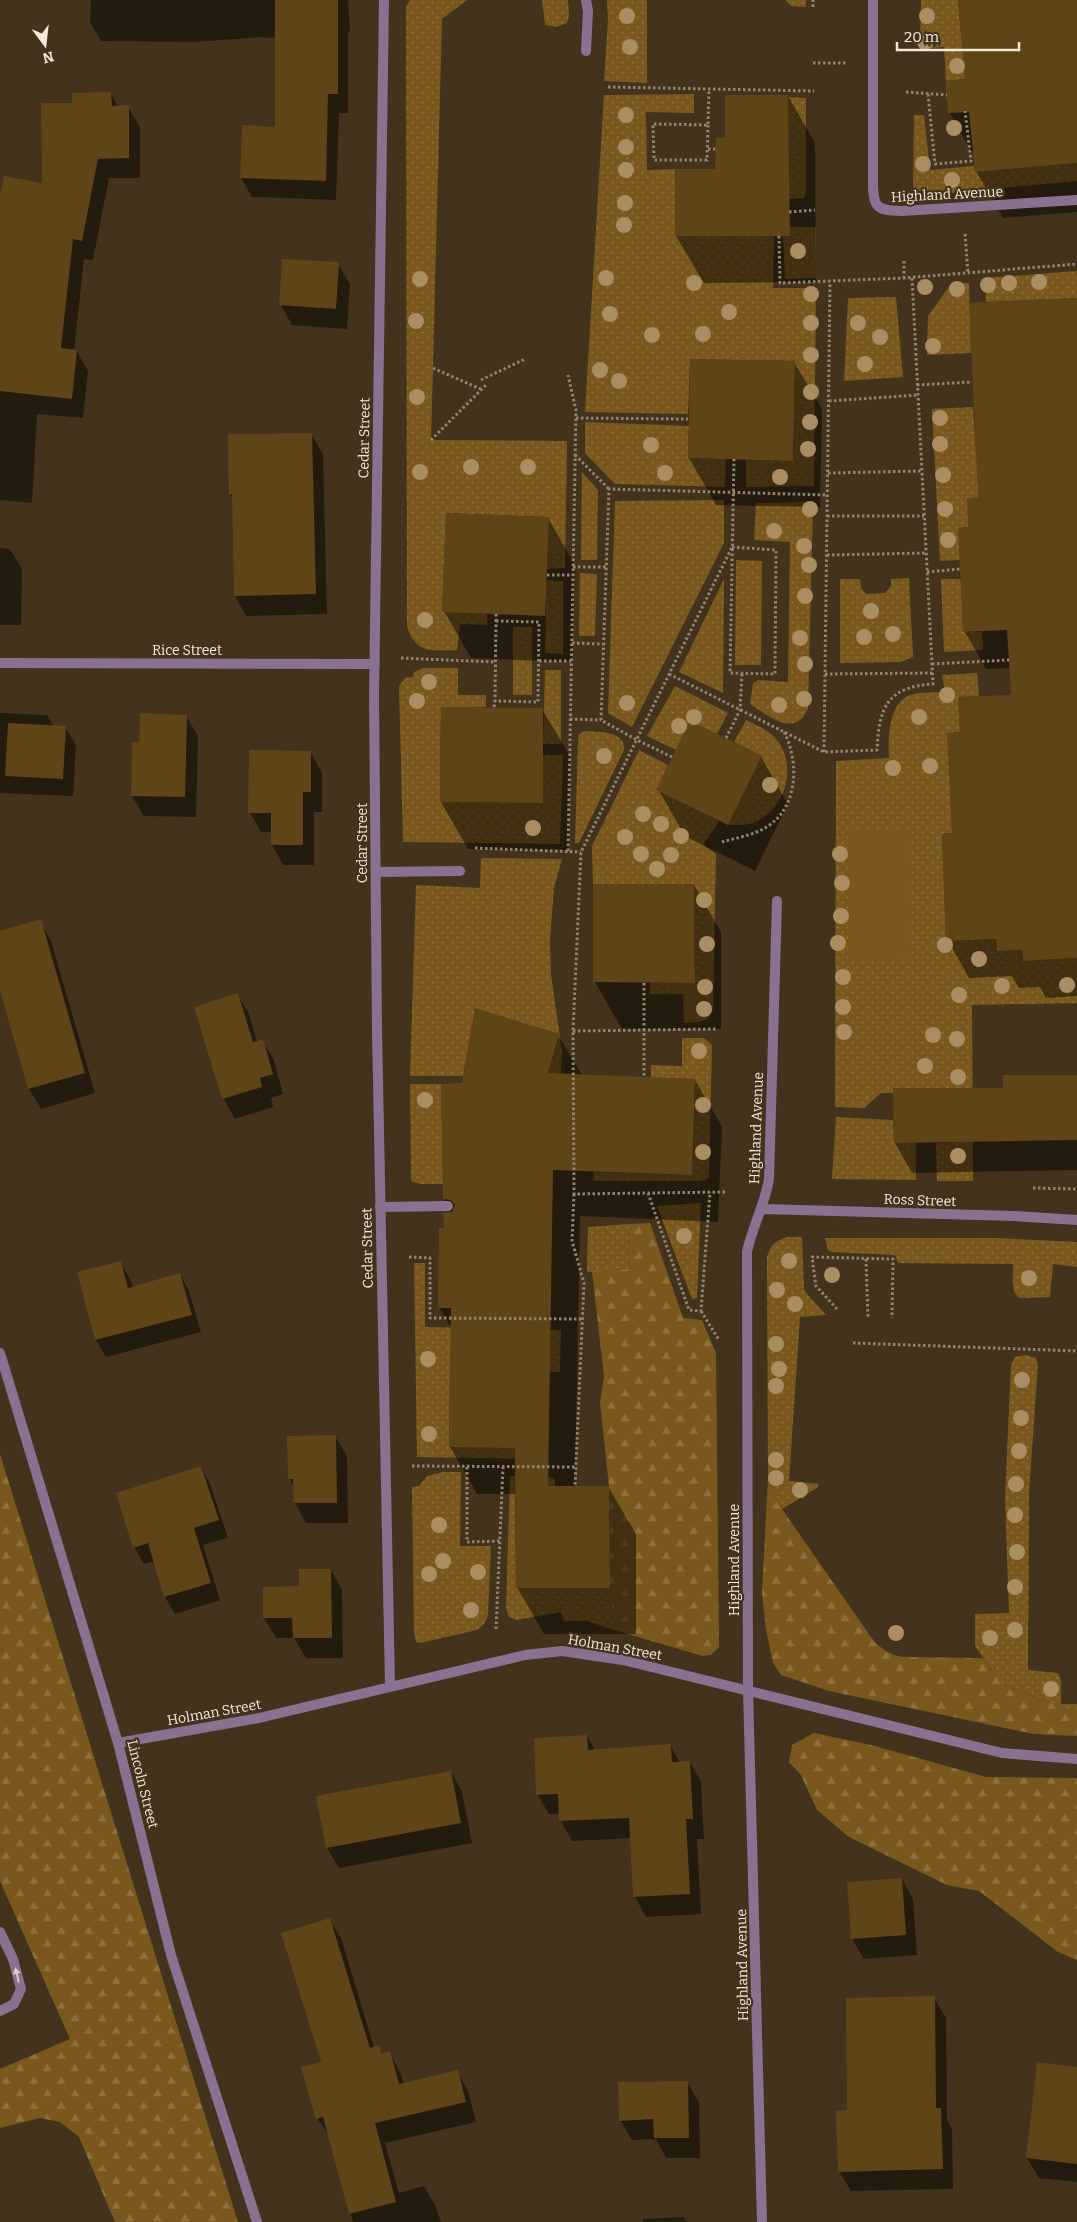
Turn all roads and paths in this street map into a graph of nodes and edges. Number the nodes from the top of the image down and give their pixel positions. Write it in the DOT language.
graph roads {
  1 [pos="384,0"];
  2 [pos="586,0"];
  3 [pos="813,0"];
  4 [pos="873,0"];
  5 [pos="813,7"];
  6 [pos="586,51"];
  7 [pos="813,63"];
  8 [pos="873,63"];
  9 [pos="608,87"];
  10 [pos="709,89"];
  11 [pos="814,91"];
  12 [pos="906,92"];
  13 [pos="928,94"];
  14 [pos="947,95"];
  15 [pos="965,112"];
  16 [pos="708,125"];
  17 [pos="708,149"];
  18 [pos="716,150"];
  19 [pos="1077,200"];
  20 [pos="963,208"];
  21 [pos="815,210"];
  22 [pos="789,212"];
  23 [pos="779,236"];
  24 [pos="904,262"];
  25 [pos="1077,264"];
  26 [pos="968,273"];
  27 [pos="904,278"];
  28 [pos="912,278"];
  29 [pos="830,282"];
  30 [pos="525,359"];
  31 [pos="433,368"];
  32 [pos="568,375"];
  33 [pos="481,380"];
  34 [pos="972,382"];
  35 [pos="486,385"];
  36 [pos="917,385"];
  37 [pos="481,389"];
  38 [pos="918,395"];
  39 [pos="829,401"];
  40 [pos="576,418"];
  41 [pos="688,419"];
  42 [pos="431,440"];
  43 [pos="575,455"];
  44 [pos="734,459"];
  45 [pos="922,471"];
  46 [pos="828,473"];
  47 [pos="609,489"];
  48 [pos="734,492"];
  49 [pos="828,495"];
  50 [pos="827,516"];
  51 [pos="924,516"];
  52 [pos="732,547"];
  53 [pos="926,553"];
  54 [pos="826,555"];
  55 [pos="573,567"];
  56 [pos="606,567"];
  57 [pos="960,569"];
  58 [pos="927,572"];
  59 [pos="547,575"];
  60 [pos="573,575"];
  61 [pos="496,614"];
  62 [pos="496,621"];
  63 [pos="572,643"];
  64 [pos="603,644"];
  65 [pos="1009,660"];
  66 [pos="375,661"];
  67 [pos="539,661"];
  68 [pos="572,661"];
  69 [pos="495,662"];
  70 [pos="0,663"];
  71 [pos="932,664"];
  72 [pos="742,673"];
  73 [pos="932,673"];
  74 [pos="670,674"];
  75 [pos="825,674"];
  76 [pos="495,701"];
  77 [pos="494,707"];
  78 [pos="740,710"];
  79 [pos="570,719"];
  80 [pos="601,720"];
  81 [pos="783,732"];
  82 [pos="726,738"];
  83 [pos="636,740"];
  84 [pos="824,752"];
  85 [pos="672,757"];
  86 [pos="722,842"];
  87 [pos="472,848"];
  88 [pos="568,851"];
  89 [pos="581,852"];
  90 [pos="460,871"];
  91 [pos="376,872"];
  92 [pos="777,901"];
  93 [pos="644,983"];
  94 [pos="718,1029"];
  95 [pos="644,1031"];
  96 [pos="573,1032"];
  97 [pos="644,1077"];
  98 [pos="710,1192"];
  99 [pos="725,1192"];
  100 [pos="574,1194"];
  101 [pos="648,1194"];
  102 [pos="448,1206"];
  103 [pos="380,1207"];
  104 [pos="762,1209"];
  105 [pos="1077,1220"];
  106 [pos="408,1256"];
  107 [pos="866,1259"];
  108 [pos="837,1309"];
  109 [pos="701,1311"];
  110 [pos="892,1318"];
  111 [pos="583,1319"];
  112 [pos="868,1319"];
  113 [pos="720,1341"];
  114 [pos="853,1343"];
  115 [pos="1077,1351"];
  116 [pos="0,1353"];
  117 [pos="409,1466"];
  118 [pos="467,1467"];
  119 [pos="503,1467"];
  120 [pos="576,1467"];
  121 [pos="575,1486"];
  122 [pos="500,1541"];
  123 [pos="496,1629"];
  124 [pos="390,1686"];
  125 [pos="748,1689"];
  126 [pos="118,1743"];
  127 [pos="1077,1759"];
  128 [pos="0,1932"];
  129 [pos="0,2010"];
  130 [pos="257,2222"];
  131 [pos="762,2222"];
  1 -- 66 [label="street, Cedar Street"];
  2 -- 6 [label="street"];
  3 -- 5 [label="path"];
  4 -- 8 [label="street, Highland Avenue"];
  7 -- 8 [label="path"];
  8 -- 20 [label="street, Highland Avenue"];
  9 -- 10 [label="path"];
  10 -- 11 [label="path"];
  10 -- 16 [label="path"];
  12 -- 13 [label="path"];
  13 -- 14 [label="path"];
  13 -- 15 [label="path"];
  16 -- 17 [label="path"];
  16 -- 17 [label="path"];
  17 -- 18 [label="path"];
  19 -- 20 [label="street, Highland Avenue"];
  20 -- 26 [label="path"];
  21 -- 22 [label="path"];
  23 -- 29 [label="path"];
  24 -- 27 [label="path"];
  25 -- 26 [label="path"];
  26 -- 28 [label="path"];
  27 -- 28 [label="path"];
  27 -- 29 [label="path"];
  28 -- 36 [label="path"];
  29 -- 39 [label="path"];
  30 -- 33 [label="path"];
  31 -- 37 [label="path"];
  32 -- 40 [label="path"];
  34 -- 36 [label="path"];
  35 -- 37 [label="path"];
  36 -- 38 [label="path"];
  37 -- 42 [label="path"];
  38 -- 39 [label="path"];
  38 -- 45 [label="path"];
  39 -- 46 [label="path"];
  40 -- 41 [label="path"];
  40 -- 43 [label="path"];
  43 -- 47 [label="path"];
  43 -- 55 [label="path"];
  44 -- 48 [label="path"];
  45 -- 46 [label="path"];
  45 -- 51 [label="path"];
  46 -- 49 [label="path"];
  47 -- 48 [label="path"];
  47 -- 56 [label="path"];
  48 -- 49 [label="path"];
  48 -- 52 [label="path"];
  49 -- 50 [label="path"];
  50 -- 51 [label="path"];
  50 -- 54 [label="path"];
  51 -- 53 [label="path"];
  52 -- 72 [label="path"];
  52 -- 72 [label="path"];
  52 -- 74 [label="path"];
  53 -- 54 [label="path"];
  53 -- 58 [label="path"];
  54 -- 75 [label="path"];
  55 -- 56 [label="path"];
  55 -- 60 [label="path"];
  56 -- 64 [label="path"];
  57 -- 58 [label="path"];
  58 -- 71 [label="path"];
  59 -- 60 [label="path"];
  60 -- 63 [label="path"];
  61 -- 62 [label="path"];
  62 -- 67 [label="path"];
  62 -- 69 [label="path"];
  63 -- 64 [label="path"];
  63 -- 68 [label="path"];
  64 -- 80 [label="path"];
  65 -- 71 [label="path"];
  66 -- 69 [label="path"];
  66 -- 70 [label="street, Rice Street"];
  66 -- 91 [label="street, Cedar Street"];
  67 -- 68 [label="path"];
  67 -- 76 [label="path"];
  68 -- 79 [label="path"];
  69 -- 76 [label="path"];
  71 -- 73 [label="path"];
  72 -- 78 [label="path"];
  73 -- 75 [label="path"];
  73 -- 84 [label="path"];
  74 -- 78 [label="path"];
  74 -- 83 [label="path"];
  75 -- 84 [label="path"];
  76 -- 77 [label="path"];
  78 -- 81 [label="path"];
  78 -- 82 [label="path"];
  79 -- 80 [label="path"];
  79 -- 88 [label="path"];
  80 -- 83 [label="path"];
  81 -- 84 [label="path"];
  81 -- 86 [label="path"];
  83 -- 85 [label="path"];
  83 -- 89 [label="path"];
  87 -- 88 [label="path"];
  88 -- 89 [label="path"];
  89 -- 96 [label="path"];
  90 -- 91 [label="street"];
  91 -- 103 [label="street, Cedar Street"];
  92 -- 104 [label="street, Highland Avenue"];
  93 -- 95 [label="path"];
  94 -- 95 [label="path"];
  95 -- 96 [label="path"];
  95 -- 97 [label="path"];
  96 -- 100 [label="path"];
  98 -- 99 [label="path"];
  98 -- 101 [label="path"];
  98 -- 109 [label="path"];
  100 -- 101 [label="path"];
  100 -- 111 [label="path"];
  101 -- 109 [label="path"];
  102 -- 103 [label="street"];
  103 -- 124 [label="street, Cedar Street"];
  104 -- 105 [label="street, Ross Street"];
  104 -- 125 [label="street, Highland Avenue"];
  106 -- 111 [label="path"];
  107 -- 108 [label="path"];
  107 -- 110 [label="path"];
  107 -- 112 [label="path"];
  109 -- 113 [label="path"];
  111 -- 120 [label="path"];
  114 -- 115 [label="path"];
  116 -- 126 [label="street, Lincoln Street"];
  117 -- 118 [label="path"];
  118 -- 119 [label="path"];
  118 -- 122 [label="path"];
  119 -- 120 [label="path"];
  119 -- 122 [label="path"];
  120 -- 121 [label="path"];
  122 -- 123 [label="path"];
  124 -- 125 [label="street, Holman Street"];
  124 -- 126 [label="street, Holman Street"];
  125 -- 127 [label="street, Holman Street"];
  125 -- 131 [label="street, Highland Avenue"];
  126 -- 130 [label="street, Lincoln Street"];
  129 -- 128 [label="street, one-way"];
}
